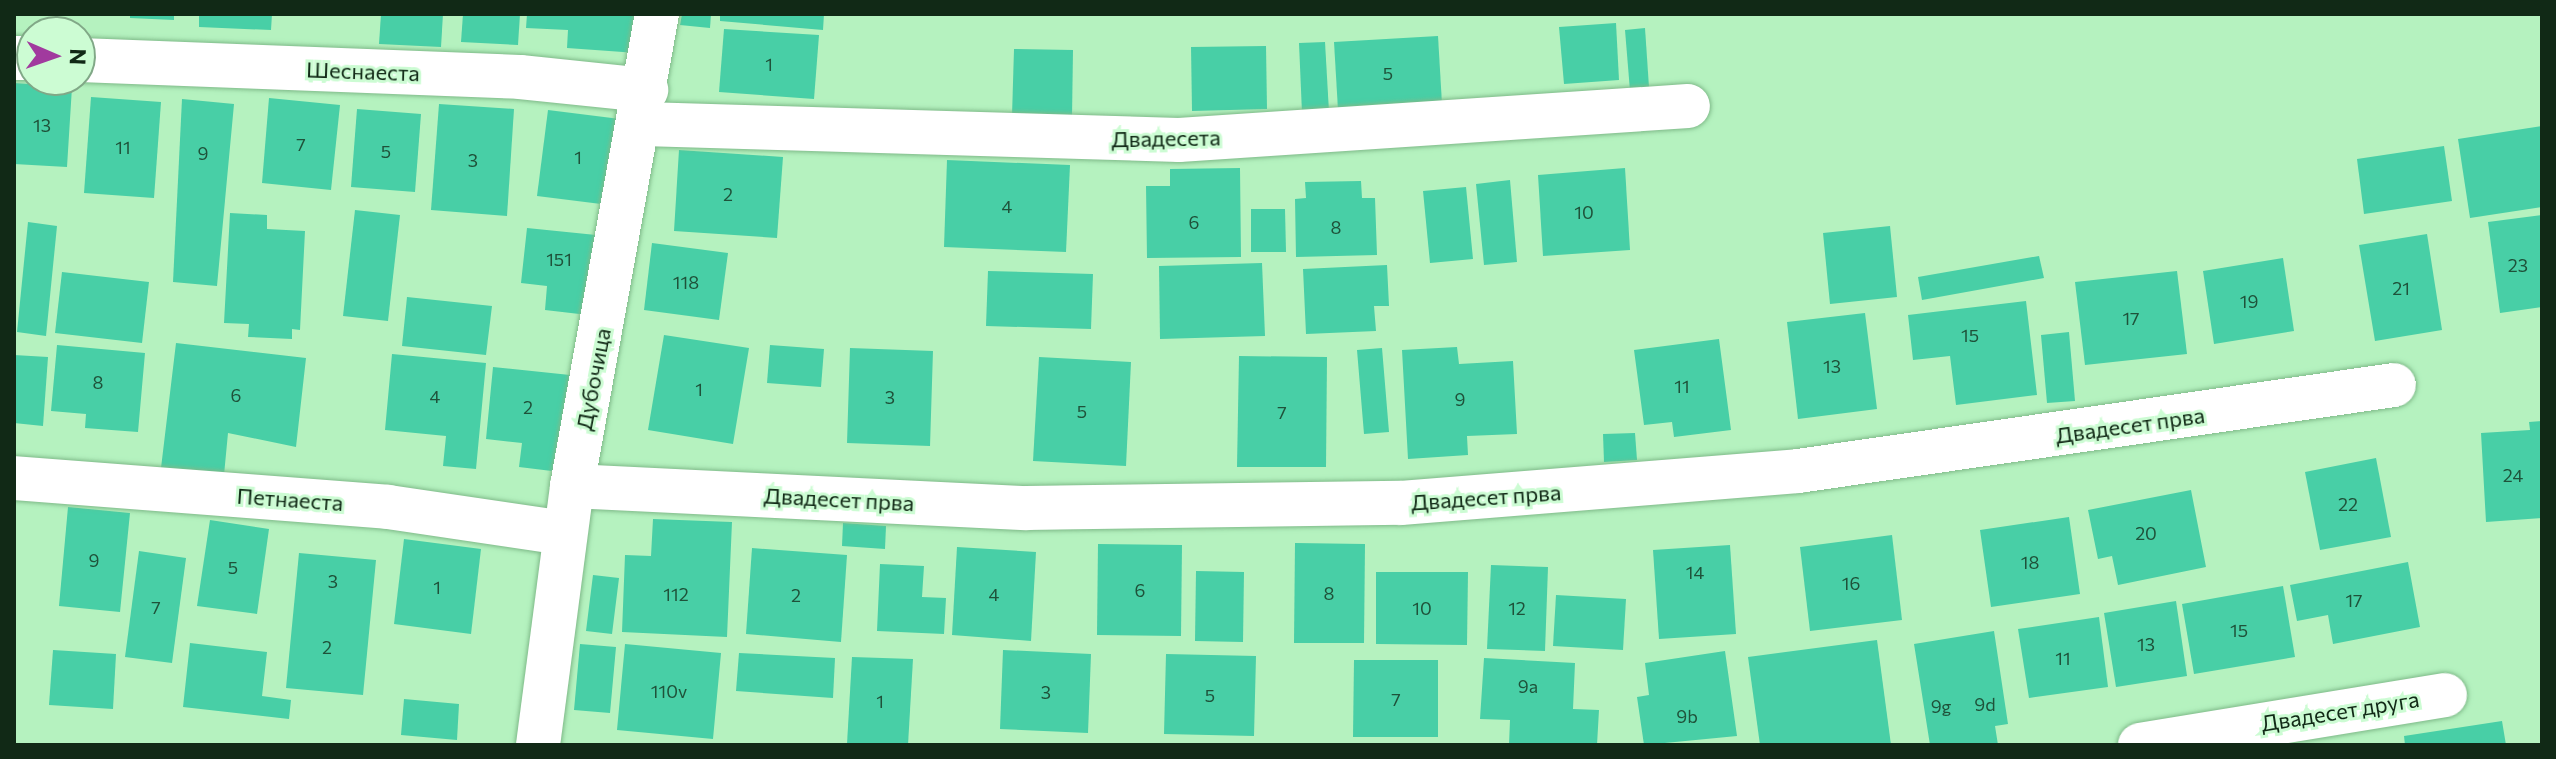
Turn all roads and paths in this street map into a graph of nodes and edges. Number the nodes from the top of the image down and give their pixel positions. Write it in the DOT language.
graph roads {
  1 [pos="657,14"];
  2 [pos="96,61"];
  3 [pos="1688,106"];
  4 [pos="645,107"];
  5 [pos="2394,385"];
  6 [pos="14,478"];
  7 [pos="572,486"];
  8 [pos="565,533"];
  9 [pos="2445,695"];
  10 [pos="538,745"];
  11 [pos="2140,745"];
  1 -- 4 [label="street, Дубочица"];
  2 -- 4 [label="street, Шеснаеста"];
  3 -- 4 [label="street, Двадесета"];
  4 -- 7 [label="street, Дубочица"];
  5 -- 7 [label="street, Двадесет прва"];
  6 -- 8 [label="street, Петнаеста"];
  7 -- 8 [label="street, Дубочица"];
  8 -- 10 [label="street, Дубочица"];
  9 -- 11 [label="street, Двадесет друга"];
}
